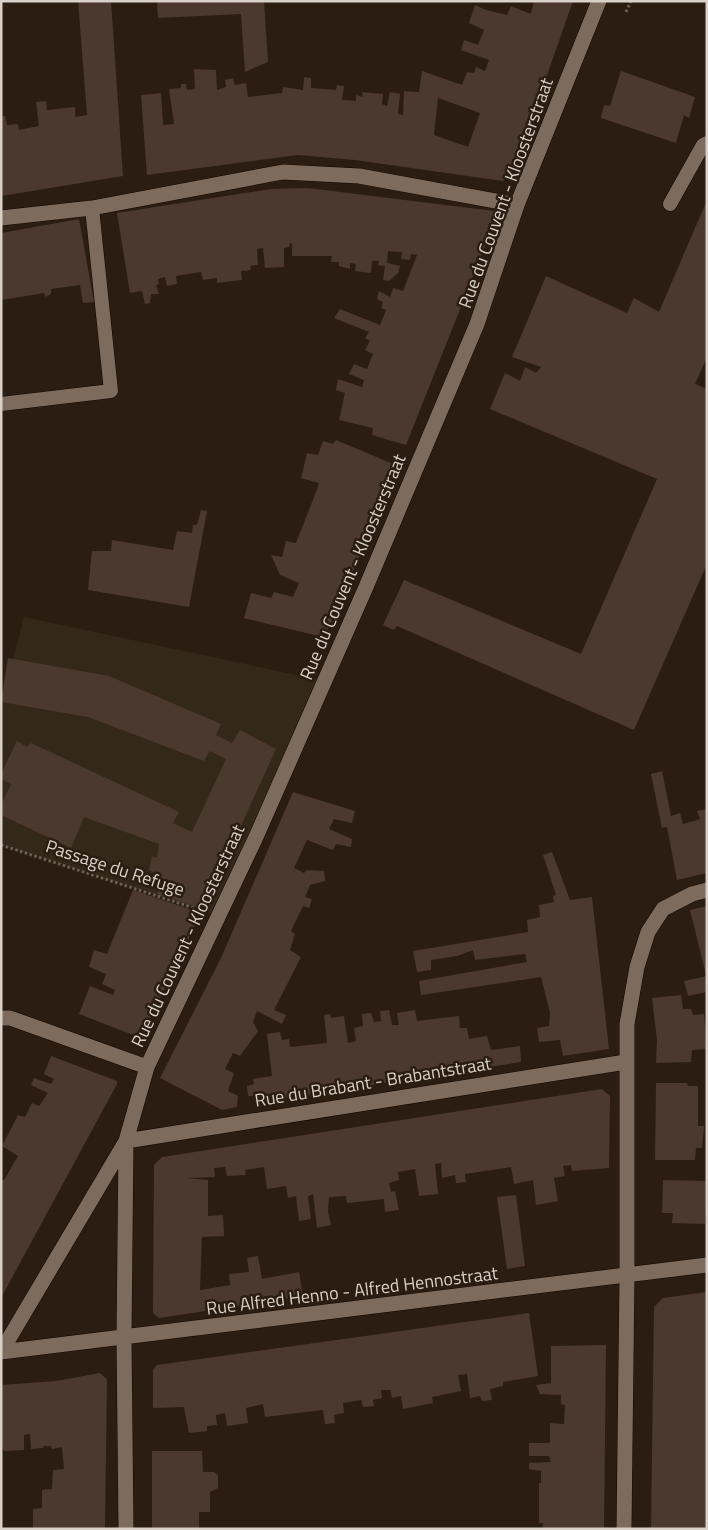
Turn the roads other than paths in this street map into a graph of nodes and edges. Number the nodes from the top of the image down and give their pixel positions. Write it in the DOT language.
graph roads {
  1 [pos="599,1"];
  2 [pos="707,143"];
  3 [pos="670,204"];
  4 [pos="517,205"];
  5 [pos="92,208"];
  6 [pos="1,218"];
  7 [pos="1,404"];
  8 [pos="707,890"];
  9 [pos="1,1018"];
  10 [pos="626,1062"];
  11 [pos="147,1067"];
  12 [pos="126,1141"];
  13 [pos="707,1265"];
  14 [pos="627,1276"];
  15 [pos="124,1338"];
  16 [pos="1,1352"];
  17 [pos="126,1529"];
  18 [pos="624,1529"];
  1 -- 4 [label="street, Rue du Couvent - Kloosterstraat"];
  2 -- 3 [label="lane"];
  4 -- 5 [label="street"];
  4 -- 11 [label="street, Rue du Couvent - Kloosterstraat"];
  5 -- 6 [label="street"];
  5 -- 7 [label="lane"];
  8 -- 10 [label="street"];
  9 -- 11 [label="street"];
  10 -- 12 [label="street, Rue du Brabant - Brabantstraat"];
  10 -- 14 [label="street"];
  11 -- 12 [label="street, Rue du Couvent - Kloosterstraat"];
  12 -- 15 [label="street, Rue du Couvent - Kloosterstraat"];
  12 -- 16 [label="street, Rue du Couvent - Kloosterstraat"];
  13 -- 14 [label="street, Rue Alfred Henno - Alfred Hennostraat"];
  14 -- 15 [label="street, Rue Alfred Henno - Alfred Hennostraat"];
  14 -- 18 [label="street"];
  15 -- 16 [label="street, Rue Alfred Henno - Alfred Hennostraat"];
  15 -- 17 [label="street, Rue du Couvent - Kloosterstraat"];
}
